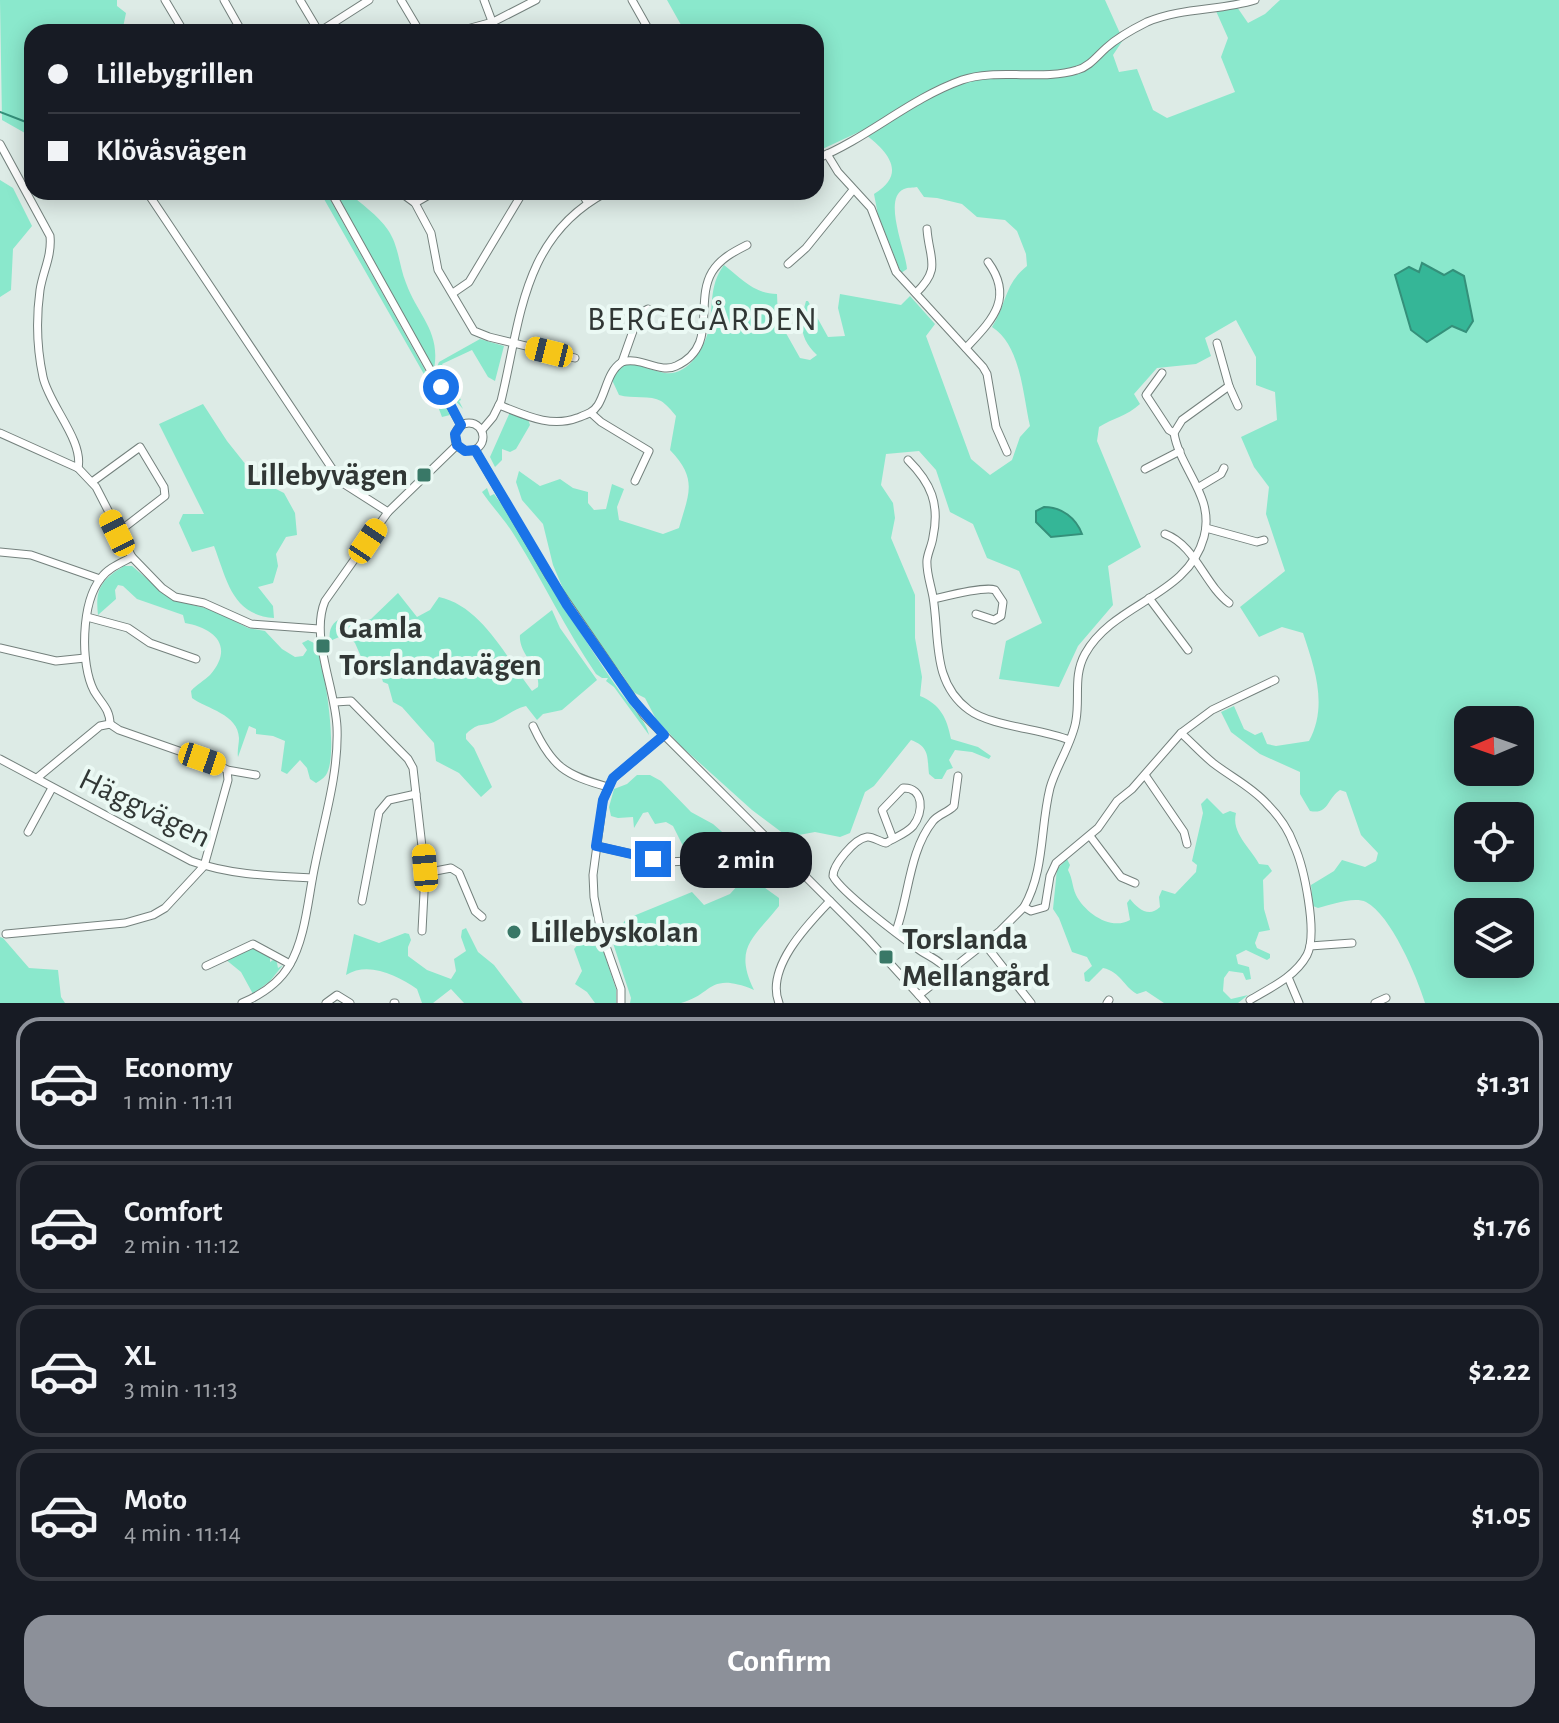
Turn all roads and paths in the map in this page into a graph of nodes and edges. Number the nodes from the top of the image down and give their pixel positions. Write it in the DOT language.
graph roads {
  1 [pos="165,0"];
  2 [pos="224,0"];
  3 [pos="300,0"];
  4 [pos="369,0"];
  5 [pos="401,0"];
  6 [pos="484,0"];
  7 [pos="536,0"];
  8 [pos="632,0"];
  9 [pos="1255,0"];
  10 [pos="493,22"];
  11 [pos="179,24"];
  12 [pos="238,24"];
  13 [pos="314,24"];
  14 [pos="332,24"];
  15 [pos="415,24"];
  16 [pos="486,24"];
  17 [pos="646,24"];
  18 [pos="0,144"];
  19 [pos="827,154"];
  20 [pos="824,155"];
  21 [pos="24,188"];
  22 [pos="853,190"];
  23 [pos="30,200"];
  24 [pos="152,200"];
  25 [pos="335,200"];
  26 [pos="411,200"];
  27 [pos="420,200"];
  28 [pos="518,200"];
  29 [pos="586,200"];
  30 [pos="593,200"];
  31 [pos="415,203"];
  32 [pos="588,203"];
  33 [pos="927,229"];
  34 [pos="747,245"];
  35 [pos="988,262"];
  36 [pos="788,264"];
  37 [pos="453,293"];
  38 [pos="916,293"];
  39 [pos="648,309"];
  40 [pos="514,343"];
  41 [pos="1217,343"];
  42 [pos="966,348"];
  43 [pos="575,358"];
  44 [pos="622,362"];
  45 [pos="1162,373"];
  46 [pos="1229,386"];
  47 [pos="499,405"];
  48 [pos="1238,406"];
  49 [pos="591,413"];
  50 [pos="461,425"];
  51 [pos="482,430"];
  52 [pos="0,433"];
  53 [pos="1174,433"];
  54 [pos="457,445"];
  55 [pos="475,450"];
  56 [pos="1180,451"];
  57 [pos="1007,452"];
  58 [pos="908,460"];
  59 [pos="78,468"];
  60 [pos="1224,468"];
  61 [pos="1145,469"];
  62 [pos="635,481"];
  63 [pos="92,482"];
  64 [pos="1199,487"];
  65 [pos="388,512"];
  66 [pos="1206,528"];
  67 [pos="117,533"];
  68 [pos="1165,534"];
  69 [pos="1264,540"];
  70 [pos="0,552"];
  71 [pos="132,557"];
  72 [pos="1195,560"];
  73 [pos="100,579"];
  74 [pos="1149,598"];
  75 [pos="934,599"];
  76 [pos="1229,603"];
  77 [pos="976,614"];
  78 [pos="87,617"];
  79 [pos="319,629"];
  80 [pos="0,648"];
  81 [pos="1188,650"];
  82 [pos="85,658"];
  83 [pos="196,659"];
  84 [pos="1275,680"];
  85 [pos="335,702"];
  86 [pos="110,724"];
  87 [pos="533,726"];
  88 [pos="1181,733"];
  89 [pos="664,735"];
  90 [pos="1069,740"];
  91 [pos="0,759"];
  92 [pos="227,770"];
  93 [pos="256,775"];
  94 [pos="1145,775"];
  95 [pos="958,776"];
  96 [pos="37,778"];
  97 [pos="608,787"];
  98 [pos="52,788"];
  99 [pos="416,794"];
  100 [pos="28,832"];
  101 [pos="1090,836"];
  102 [pos="893,839"];
  103 [pos="1187,844"];
  104 [pos="596,846"];
  105 [pos="689,861"];
  106 [pos="204,866"];
  107 [pos="425,873"];
  108 [pos="312,878"];
  109 [pos="1135,883"];
  110 [pos="362,901"];
  111 [pos="830,901"];
  112 [pos="1024,907"];
  113 [pos="482,917"];
  114 [pos="422,931"];
  115 [pos="896,931"];
  116 [pos="6,934"];
  117 [pos="984,943"];
  118 [pos="1352,943"];
  119 [pos="1310,946"];
  120 [pos="290,964"];
  121 [pos="206,966"];
  122 [pos="948,971"];
  123 [pos="1288,977"];
  124 [pos="919,995"];
  125 [pos="1386,998"];
  126 [pos="1250,1000"];
  127 [pos="242,1003"];
  128 [pos="326,1003"];
  129 [pos="350,1003"];
  130 [pos="621,1003"];
  131 [pos="779,1003"];
  132 [pos="926,1003"];
  133 [pos="1031,1003"];
  134 [pos="1299,1003"];
  135 [pos="1375,1003"];
  1 -- 11 [label="street"];
  2 -- 12 [label="street"];
  3 -- 13 [label="street"];
  4 -- 14 [label="street"];
  5 -- 15 [label="street"];
  6 -- 10 [label="street"];
  7 -- 10 [label="street"];
  8 -- 17 [label="street"];
  9 -- 19 [label="street"];
  10 -- 16 [label="street"];
  18 -- 21 [label="street"];
  19 -- 20 [label="street"];
  19 -- 22 [label="street"];
  22 -- 36 [label="street"];
  22 -- 38 [label="street"];
  23 -- 59 [label="street"];
  24 -- 65 [label="street"];
  25 -- 50 [label="street"];
  26 -- 31 [label="street"];
  27 -- 31 [label="street"];
  28 -- 37 [label="street"];
  29 -- 32 [label="street"];
  30 -- 32 [label="street"];
  31 -- 37 [label="street"];
  32 -- 40 [label="street"];
  33 -- 38 [label="street"];
  34 -- 44 [label="street"];
  35 -- 42 [label="street"];
  37 -- 40 [label="street"];
  38 -- 42 [label="street"];
  39 -- 44 [label="street"];
  40 -- 43 [label="street"];
  40 -- 47 [label="street"];
  41 -- 46 [label="street"];
  42 -- 57 [label="street"];
  44 -- 49 [label="street"];
  45 -- 53 [label="street"];
  46 -- 48 [label="street"];
  46 -- 53 [label="street"];
  47 -- 49 [label="street"];
  47 -- 51 [label="street"];
  49 -- 62 [label="street"];
  50 -- 51 [label="street"];
  50 -- 54 [label="street"];
  51 -- 55 [label="street"];
  52 -- 59 [label="street"];
  53 -- 56 [label="street"];
  54 -- 55 [label="street"];
  54 -- 65 [label="street"];
  55 -- 89 [label="street"];
  56 -- 61 [label="street"];
  56 -- 64 [label="street"];
  58 -- 75 [label="street"];
  59 -- 63 [label="street"];
  60 -- 64 [label="street"];
  63 -- 67 [label="street"];
  63 -- 67 [label="street"];
  64 -- 66 [label="street"];
  65 -- 79 [label="street"];
  66 -- 69 [label="street"];
  66 -- 72 [label="street"];
  67 -- 71 [label="street"];
  68 -- 72 [label="street"];
  70 -- 73 [label="street"];
  71 -- 73 [label="street"];
  71 -- 79 [label="street"];
  72 -- 74 [label="street"];
  72 -- 76 [label="street"];
  73 -- 78 [label="street"];
  74 -- 81 [label="street"];
  74 -- 90 [label="street"];
  75 -- 77 [label="street"];
  75 -- 90 [label="street"];
  78 -- 82 [label="street"];
  78 -- 83 [label="street"];
  79 -- 85 [label="street"];
  80 -- 82 [label="street"];
  82 -- 86 [label="street"];
  84 -- 88 [label="street"];
  85 -- 99 [label="street"];
  85 -- 108 [label="street"];
  86 -- 92 [label="street"];
  86 -- 96 [label="street"];
  87 -- 97 [label="street"];
  88 -- 94 [label="street"];
  88 -- 119 [label="street"];
  89 -- 97 [label="street"];
  89 -- 111 [label="street"];
  90 -- 112 [label="street"];
  91 -- 96 [label="street, Häggvägen"];
  92 -- 93 [label="street"];
  92 -- 106 [label="street"];
  94 -- 101 [label="street"];
  94 -- 103 [label="street"];
  95 -- 115 [label="street"];
  96 -- 98 [label="street, Häggvägen"];
  97 -- 104 [label="street"];
  98 -- 100 [label="street, Häggvägen"];
  98 -- 106 [label="street, Häggvägen"];
  99 -- 107 [label="street"];
  99 -- 110 [label="street"];
  101 -- 109 [label="street"];
  101 -- 112 [label="street"];
  102 -- 102 [label="street"];
  102 -- 115 [label="street"];
  104 -- 105 [label="street"];
  104 -- 130 [label="street"];
  106 -- 108 [label="street, Häggvägen"];
  106 -- 116 [label="street"];
  107 -- 113 [label="street"];
  107 -- 114 [label="street"];
  108 -- 120 [label="street"];
  111 -- 124 [label="street"];
  111 -- 131 [label="street"];
  112 -- 117 [label="street"];
  115 -- 122 [label="street"];
  117 -- 122 [label="street"];
  117 -- 133 [label="street"];
  118 -- 119 [label="street"];
  119 -- 123 [label="street"];
  120 -- 121 [label="street"];
  120 -- 127 [label="street"];
  122 -- 124 [label="street"];
  123 -- 126 [label="street"];
  123 -- 134 [label="street"];
  124 -- 132 [label="street"];
  125 -- 135 [label="street"];
  128 -- 129 [label="street"];
}
